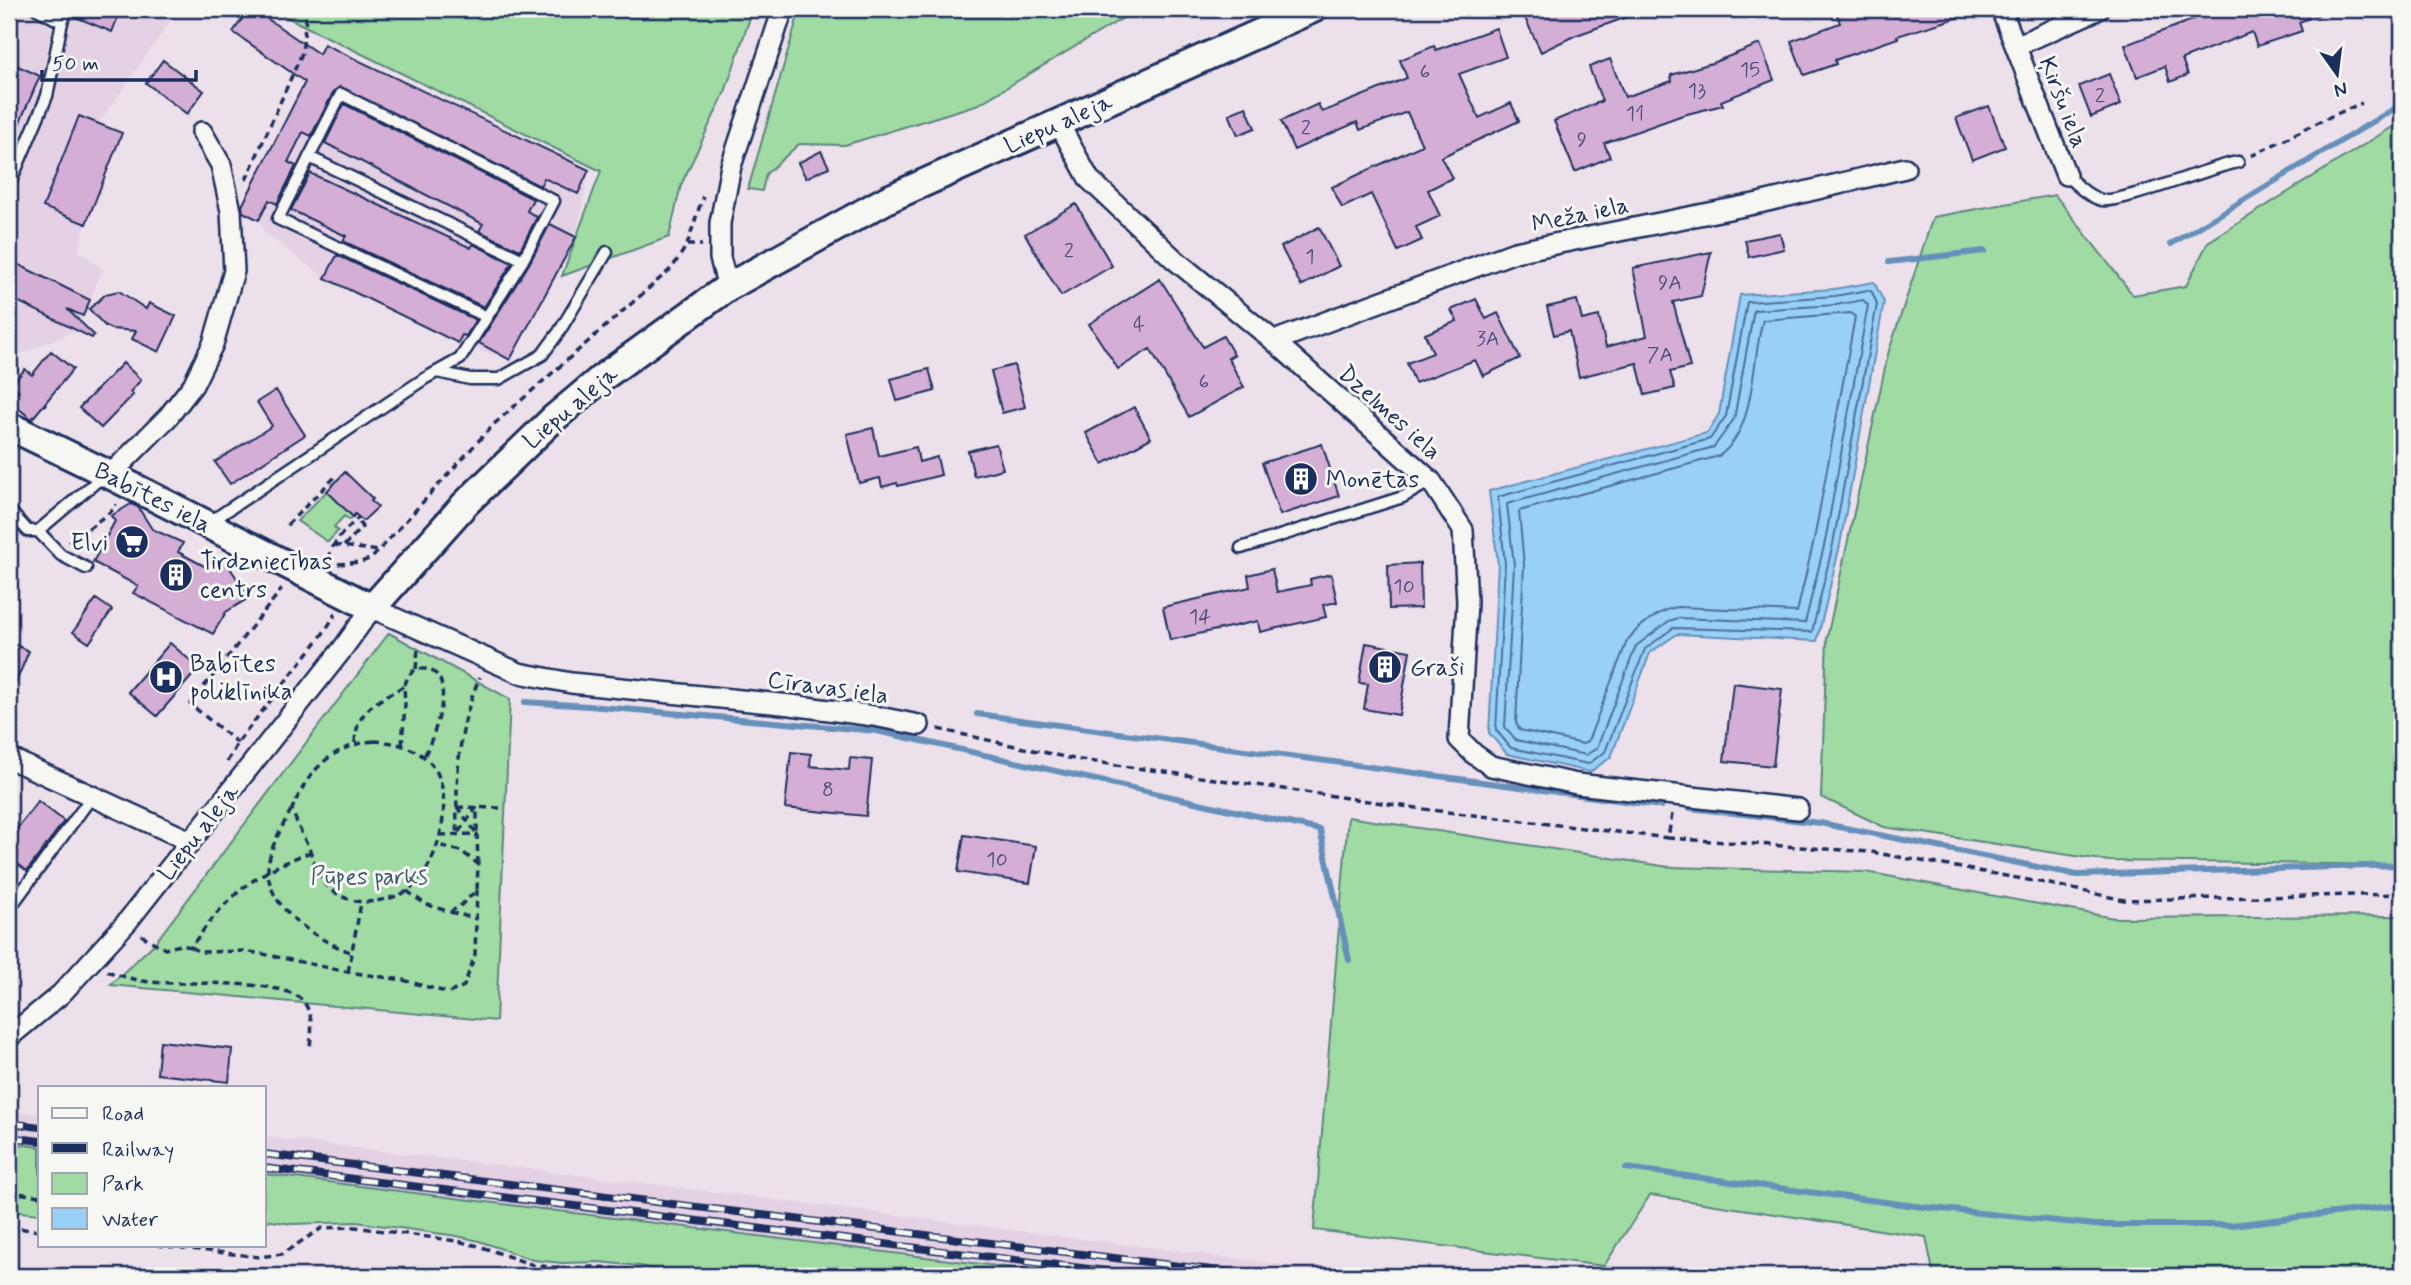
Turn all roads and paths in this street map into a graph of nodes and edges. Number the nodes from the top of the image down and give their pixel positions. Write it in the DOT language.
graph roads {
  1 [pos="37,9"];
  2 [pos="68,9"];
  3 [pos="307,9"];
  4 [pos="783,9"];
  5 [pos="1313,9"];
  6 [pos="2001,9"];
  7 [pos="2099,9"];
  8 [pos="62,22"];
  9 [pos="2016,46"];
  10 [pos="2362,103"];
  11 [pos="1058,122"];
  12 [pos="202,132"];
  13 [pos="309,157"];
  14 [pos="2238,162"];
  15 [pos="1905,168"];
  16 [pos="2066,175"];
  17 [pos="9,186"];
  18 [pos="232,211"];
  19 [pos="607,252"];
  20 [pos="523,260"];
  21 [pos="728,287"];
  22 [pos="487,317"];
  23 [pos="1274,341"];
  24 [pos="437,372"];
  25 [pos="15,388"];
  26 [pos="9,395"];
  27 [pos="9,426"];
  28 [pos="110,475"];
  29 [pos="337,475"];
  30 [pos="1432,481"];
  31 [pos="117,500"];
  32 [pos="9,510"];
  33 [pos="206,524"];
  34 [pos="287,525"];
  35 [pos="38,531"];
  36 [pos="334,545"];
  37 [pos="344,546"];
  38 [pos="1241,548"];
  39 [pos="379,551"];
  40 [pos="61,555"];
  41 [pos="86,568"];
  42 [pos="329,570"];
  43 [pos="289,580"];
  44 [pos="333,608"];
  45 [pos="372,608"];
  46 [pos="418,639"];
  47 [pos="484,668"];
  48 [pos="416,669"];
  49 [pos="404,686"];
  50 [pos="919,725"];
  51 [pos="238,742"];
  52 [pos="355,743"];
  53 [pos="402,745"];
  54 [pos="256,757"];
  55 [pos="424,757"];
  56 [pos="9,758"];
  57 [pos="93,795"];
  58 [pos="1676,795"];
  59 [pos="226,796"];
  60 [pos="457,807"];
  61 [pos="477,807"];
  62 [pos="500,808"];
  63 [pos="1798,808"];
  64 [pos="292,809"];
  65 [pos="467,821"];
  66 [pos="457,834"];
  67 [pos="477,834"];
  68 [pos="440,835"];
  69 [pos="1668,838"];
  70 [pos="190,841"];
  71 [pos="438,845"];
  72 [pos="311,852"];
  73 [pos="478,864"];
  74 [pos="268,871"];
  75 [pos="477,890"];
  76 [pos="407,891"];
  77 [pos="2402,894"];
  78 [pos="361,903"];
  79 [pos="9,909"];
  80 [pos="450,912"];
  81 [pos="477,919"];
  82 [pos="127,922"];
  83 [pos="191,947"];
  84 [pos="350,952"];
  85 [pos="89,964"];
  86 [pos="348,972"];
  87 [pos="9,1037"];
  88 [pos="310,1046"];
  89 [pos="9,1192"];
  90 [pos="38,1196"];
  91 [pos="9,1227"];
  92 [pos="38,1231"];
  93 [pos="166,1246"];
  94 [pos="660,1276"];
  1 -- 8 [label="lane"];
  2 -- 8 [label="lane"];
  3 -- 18 [label="path"];
  4 -- 21 [label="street"];
  5 -- 11 [label="street, Liepu aleja"];
  6 -- 9 [label="street, Ķiršu iela"];
  7 -- 9 [label="street"];
  8 -- 17 [label="lane"];
  9 -- 16 [label="street, Ķiršu iela"];
  10 -- 14 [label="path"];
  11 -- 21 [label="street, Liepu aleja"];
  11 -- 23 [label="street, Dzelmes iela"];
  12 -- 18 [label="street"];
  13 -- 20 [label="lane"];
  13 -- 20 [label="lane"];
  13 -- 22 [label="lane"];
  14 -- 16 [label="lane"];
  15 -- 23 [label="street, Meža iela"];
  18 -- 28 [label="street"];
  19 -- 24 [label="lane"];
  20 -- 22 [label="lane"];
  21 -- 45 [label="street, Liepu aleja"];
  22 -- 24 [label="lane"];
  23 -- 30 [label="street, Dzelmes iela"];
  24 -- 33 [label="lane"];
  25 -- 26 [label="path"];
  27 -- 28 [label="street, Babītes iela"];
  28 -- 33 [label="street, Babītes iela"];
  28 -- 35 [label="lane"];
  29 -- 34 [label="path"];
  30 -- 38 [label="lane"];
  30 -- 58 [label="street, Dzelmes iela"];
  31 -- 40 [label="path"];
  32 -- 35 [label="lane"];
  33 -- 45 [label="street, Babītes iela"];
  35 -- 40 [label="lane"];
  36 -- 37 [label="path"];
  36 -- 37 [label="path"];
  36 -- 42 [label="path"];
  37 -- 39 [label="path"];
  40 -- 41 [label="lane"];
  43 -- 51 [label="path"];
  44 -- 51 [label="path"];
  45 -- 50 [label="street, Cīravas iela"];
  45 -- 54 [label="street, Liepu aleja"];
  46 -- 48 [label="path"];
  47 -- 60 [label="path"];
  48 -- 49 [label="path"];
  48 -- 55 [label="path"];
  49 -- 52 [label="path"];
  49 -- 53 [label="path"];
  50 -- 69 [label="path, Cīravas iela"];
  51 -- 54 [label="path"];
  51 -- 59 [label="path"];
  52 -- 53 [label="path"];
  52 -- 64 [label="path"];
  53 -- 55 [label="path"];
  54 -- 59 [label="street, Liepu aleja"];
  55 -- 68 [label="path"];
  56 -- 57 [label="street"];
  57 -- 70 [label="street"];
  57 -- 79 [label="lane"];
  58 -- 63 [label="street, Dzelmes iela"];
  58 -- 69 [label="path"];
  59 -- 70 [label="street, Liepu aleja"];
  60 -- 61 [label="path"];
  60 -- 65 [label="path"];
  60 -- 66 [label="path"];
  61 -- 62 [label="path"];
  61 -- 65 [label="path"];
  61 -- 67 [label="path"];
  64 -- 72 [label="path"];
  64 -- 74 [label="path"];
  65 -- 66 [label="path"];
  65 -- 67 [label="path"];
  66 -- 67 [label="path"];
  66 -- 68 [label="path"];
  67 -- 73 [label="path"];
  68 -- 71 [label="path"];
  69 -- 77 [label="path, Cīravas iela"];
  70 -- 82 [label="street, Liepu aleja"];
  71 -- 73 [label="path"];
  71 -- 76 [label="path"];
  72 -- 74 [label="path"];
  72 -- 78 [label="path"];
  73 -- 75 [label="path"];
  74 -- 83 [label="path"];
  74 -- 84 [label="path"];
  75 -- 80 [label="path"];
  75 -- 81 [label="path"];
  76 -- 78 [label="path"];
  76 -- 80 [label="path"];
  78 -- 84 [label="path"];
  80 -- 81 [label="path"];
  81 -- 86 [label="path"];
  82 -- 83 [label="path"];
  82 -- 85 [label="street, Liepu aleja"];
  83 -- 86 [label="path"];
  84 -- 86 [label="path"];
  85 -- 87 [label="street, Liepu aleja"];
  85 -- 88 [label="path"];
  89 -- 90 [label="path"];
  91 -- 92 [label="path"];
  93 -- 94 [label="path"];
}
